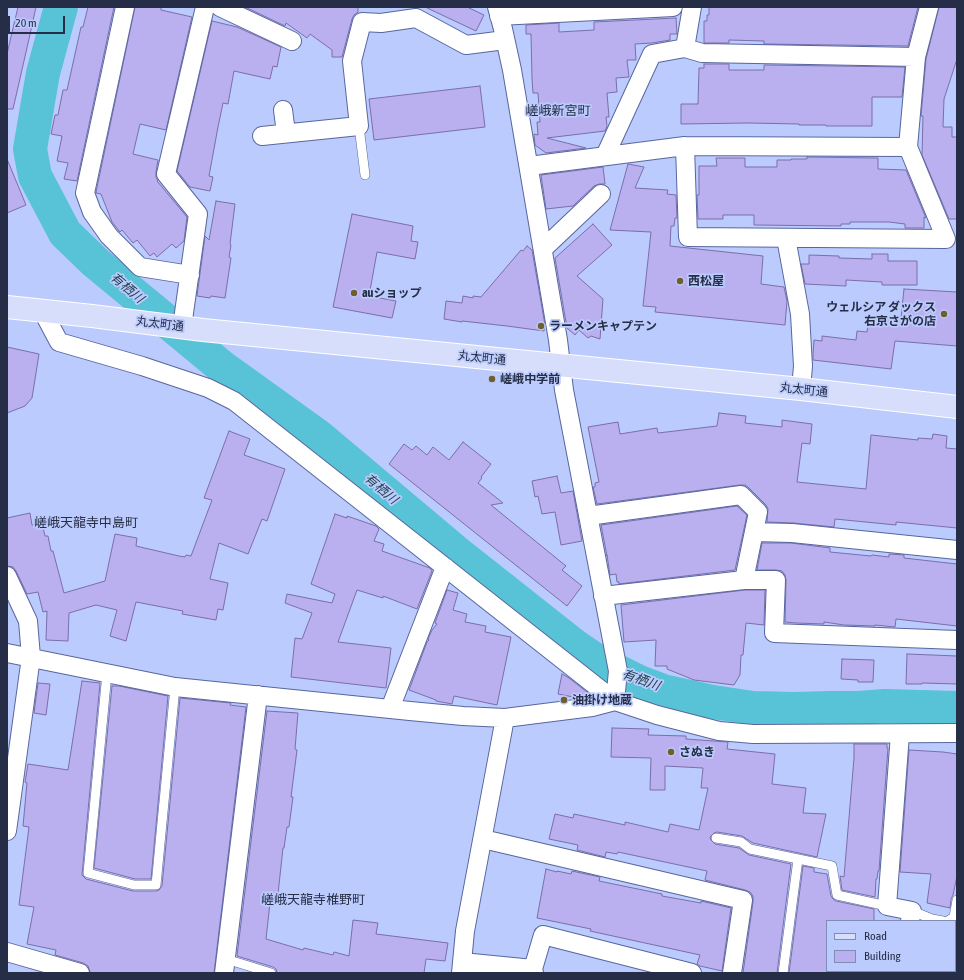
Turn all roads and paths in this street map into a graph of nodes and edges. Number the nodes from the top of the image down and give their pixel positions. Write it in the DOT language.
graph roads {
  1 [pos="125,7"];
  2 [pos="205,7"];
  3 [pos="220,7"];
  4 [pos="673,7"];
  5 [pos="692,7"];
  6 [pos="929,7"];
  7 [pos="498,11"];
  8 [pos="505,40"];
  9 [pos="292,41"];
  10 [pos="685,48"];
  11 [pos="916,57"];
  12 [pos="283,110"];
  13 [pos="359,126"];
  14 [pos="286,133"];
  15 [pos="262,136"];
  16 [pos="685,146"];
  17 [pos="908,147"];
  18 [pos="605,156"];
  19 [pos="529,166"];
  20 [pos="365,175"];
  21 [pos="601,194"];
  22 [pos="786,238"];
  23 [pos="543,249"];
  24 [pos="190,274"];
  25 [pos="7,307"];
  26 [pos="42,310"];
  27 [pos="183,320"];
  28 [pos="561,366"];
  29 [pos="801,389"];
  30 [pos="957,407"];
  31 [pos="588,516"];
  32 [pos="754,532"];
  33 [pos="957,550"];
  34 [pos="445,567"];
  35 [pos="7,576"];
  36 [pos="744,580"];
  37 [pos="603,596"];
  38 [pos="957,640"];
  39 [pos="7,653"];
  40 [pos="31,657"];
  41 [pos="108,673"];
  42 [pos="175,687"];
  43 [pos="616,694"];
  44 [pos="258,695"];
  45 [pos="390,709"];
  46 [pos="505,718"];
  47 [pos="957,733"];
  48 [pos="900,734"];
  49 [pos="10,780"];
  50 [pos="7,831"];
  51 [pos="716,838"];
  52 [pos="483,839"];
  53 [pos="798,859"];
  54 [pos="957,900"];
  55 [pos="887,906"];
  56 [pos="911,916"];
  57 [pos="938,920"];
  58 [pos="950,920"];
  59 [pos="7,952"];
  60 [pos="225,966"];
  61 [pos="461,967"];
  62 [pos="533,971"];
  63 [pos="80,973"];
  64 [pos="272,973"];
  65 [pos="692,973"];
  66 [pos="732,973"];
  67 [pos="783,973"];
  1 -- 24 [label="street"];
  2 -- 24 [label="street"];
  3 -- 9 [label="street"];
  4 -- 7 [label="street"];
  5 -- 10 [label="street"];
  6 -- 11 [label="street"];
  7 -- 8 [label="street"];
  8 -- 13 [label="street"];
  8 -- 19 [label="street"];
  10 -- 11 [label="street"];
  10 -- 18 [label="street"];
  11 -- 17 [label="street"];
  12 -- 14 [label="street"];
  13 -- 14 [label="street"];
  13 -- 20 [label="lane"];
  14 -- 15 [label="street"];
  16 -- 17 [label="street"];
  16 -- 18 [label="street"];
  16 -- 22 [label="street"];
  17 -- 22 [label="street"];
  18 -- 19 [label="street"];
  19 -- 23 [label="street"];
  21 -- 23 [label="street"];
  22 -- 29 [label="street"];
  23 -- 28 [label="street"];
  24 -- 27 [label="street"];
  25 -- 26 [label="main road, 丸太町通"];
  26 -- 27 [label="main road, 丸太町通"];
  26 -- 34 [label="street"];
  27 -- 28 [label="main road, 丸太町通"];
  28 -- 29 [label="main road, 丸太町通"];
  28 -- 31 [label="street"];
  29 -- 30 [label="main road, 丸太町通"];
  31 -- 32 [label="street"];
  31 -- 37 [label="street"];
  32 -- 33 [label="street"];
  32 -- 36 [label="street"];
  34 -- 43 [label="street"];
  34 -- 45 [label="street"];
  35 -- 40 [label="street"];
  36 -- 37 [label="street"];
  36 -- 38 [label="street"];
  37 -- 43 [label="street"];
  39 -- 40 [label="street"];
  40 -- 41 [label="street"];
  40 -- 49 [label="street"];
  41 -- 42 [label="street"];
  41 -- 42 [label="lane"];
  42 -- 44 [label="street"];
  43 -- 46 [label="street"];
  43 -- 48 [label="street"];
  44 -- 45 [label="street"];
  44 -- 60 [label="street"];
  45 -- 46 [label="street"];
  46 -- 52 [label="street"];
  47 -- 48 [label="street"];
  48 -- 55 [label="street"];
  49 -- 50 [label="street"];
  51 -- 53 [label="lane"];
  52 -- 61 [label="street"];
  52 -- 66 [label="street"];
  53 -- 55 [label="lane"];
  53 -- 67 [label="lane"];
  54 -- 58 [label="lane"];
  55 -- 56 [label="street"];
  56 -- 57 [label="lane"];
  59 -- 63 [label="street"];
  60 -- 64 [label="lane"];
  61 -- 62 [label="street"];
  62 -- 65 [label="street"];
}
